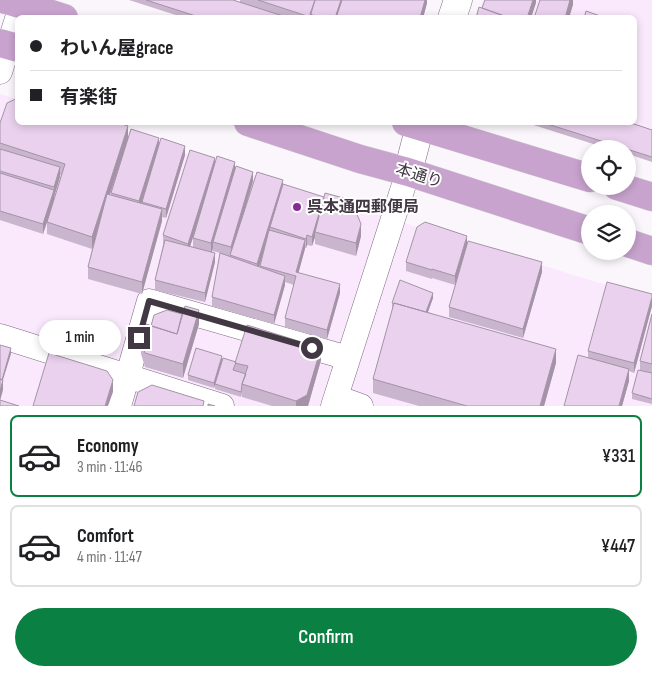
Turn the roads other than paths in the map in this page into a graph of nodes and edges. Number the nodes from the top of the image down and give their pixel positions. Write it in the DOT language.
graph roads {
  1 [pos="458,0"];
  2 [pos="17,2"];
  3 [pos="55,15"];
  4 [pos="453,15"];
  5 [pos="9,46"];
  6 [pos="0,72"];
  7 [pos="257,125"];
  8 [pos="416,125"];
  9 [pos="419,125"];
  10 [pos="408,172"];
  11 [pos="581,175"];
  12 [pos="636,192"];
  13 [pos="652,197"];
  14 [pos="581,228"];
  15 [pos="636,246"];
  16 [pos="652,251"];
  17 [pos="0,336"];
  18 [pos="348,358"];
  19 [pos="129,376"];
  20 [pos="334,402"];
  21 [pos="119,406"];
  22 [pos="222,406"];
  23 [pos="361,406"];
  1 -- 4 [label="street"];
  2 -- 3 [label="highway"];
  2 -- 5 [label="street"];
  5 -- 6 [label="street"];
  7 -- 10 [label="highway, 本通り"];
  8 -- 10 [label="street"];
  9 -- 11 [label="highway"];
  10 -- 14 [label="highway, 本通り"];
  10 -- 18 [label="street"];
  12 -- 13 [label="highway"];
  15 -- 16 [label="highway"];
  17 -- 19 [label="street"];
  18 -- 19 [label="street"];
  18 -- 20 [label="street"];
  19 -- 21 [label="street"];
  19 -- 22 [label="street"];
  20 -- 23 [label="street"];
}
